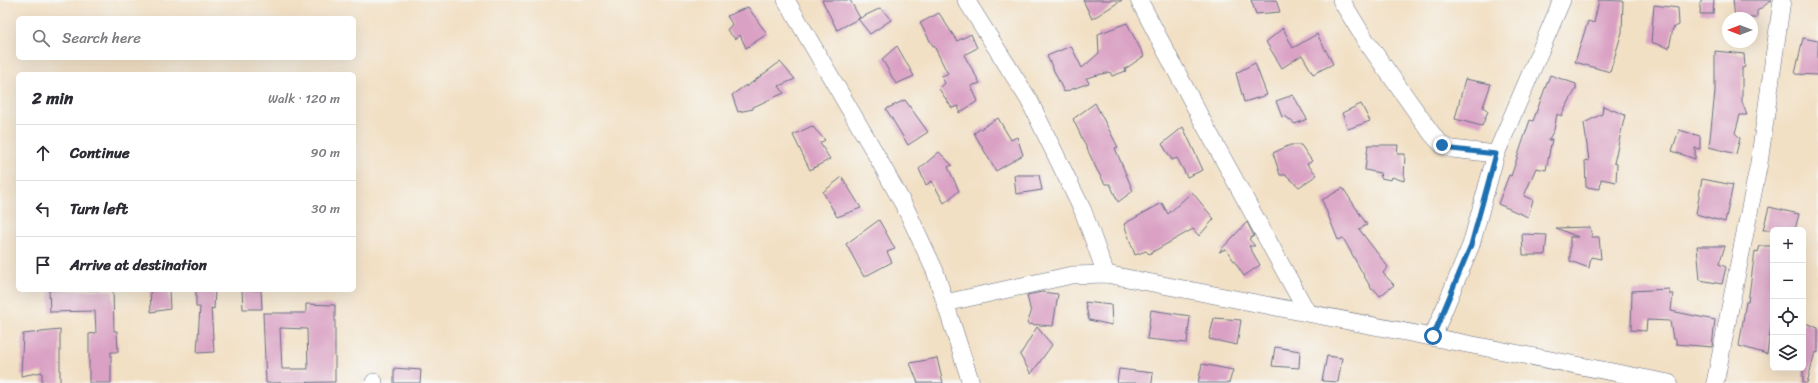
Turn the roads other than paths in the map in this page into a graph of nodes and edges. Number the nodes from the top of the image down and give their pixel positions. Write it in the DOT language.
graph roads {
  1 [pos="786,0"];
  2 [pos="966,0"];
  3 [pos="1139,0"];
  4 [pos="1341,0"];
  5 [pos="1562,0"];
  6 [pos="1782,0"];
  7 [pos="1496,154"];
  8 [pos="1106,274"];
  9 [pos="945,303"];
  10 [pos="1307,312"];
  11 [pos="1433,336"];
  12 [pos="1720,382"];
  13 [pos="971,383"];
  14 [pos="1669,383"];
  1 -- 9 [label="street"];
  2 -- 8 [label="street"];
  3 -- 10 [label="street"];
  4 -- 7 [label="street"];
  5 -- 7 [label="street"];
  6 -- 12 [label="street"];
  7 -- 11 [label="street"];
  8 -- 9 [label="street"];
  8 -- 10 [label="street"];
  9 -- 13 [label="street"];
  10 -- 11 [label="street"];
  11 -- 14 [label="street"];
}
